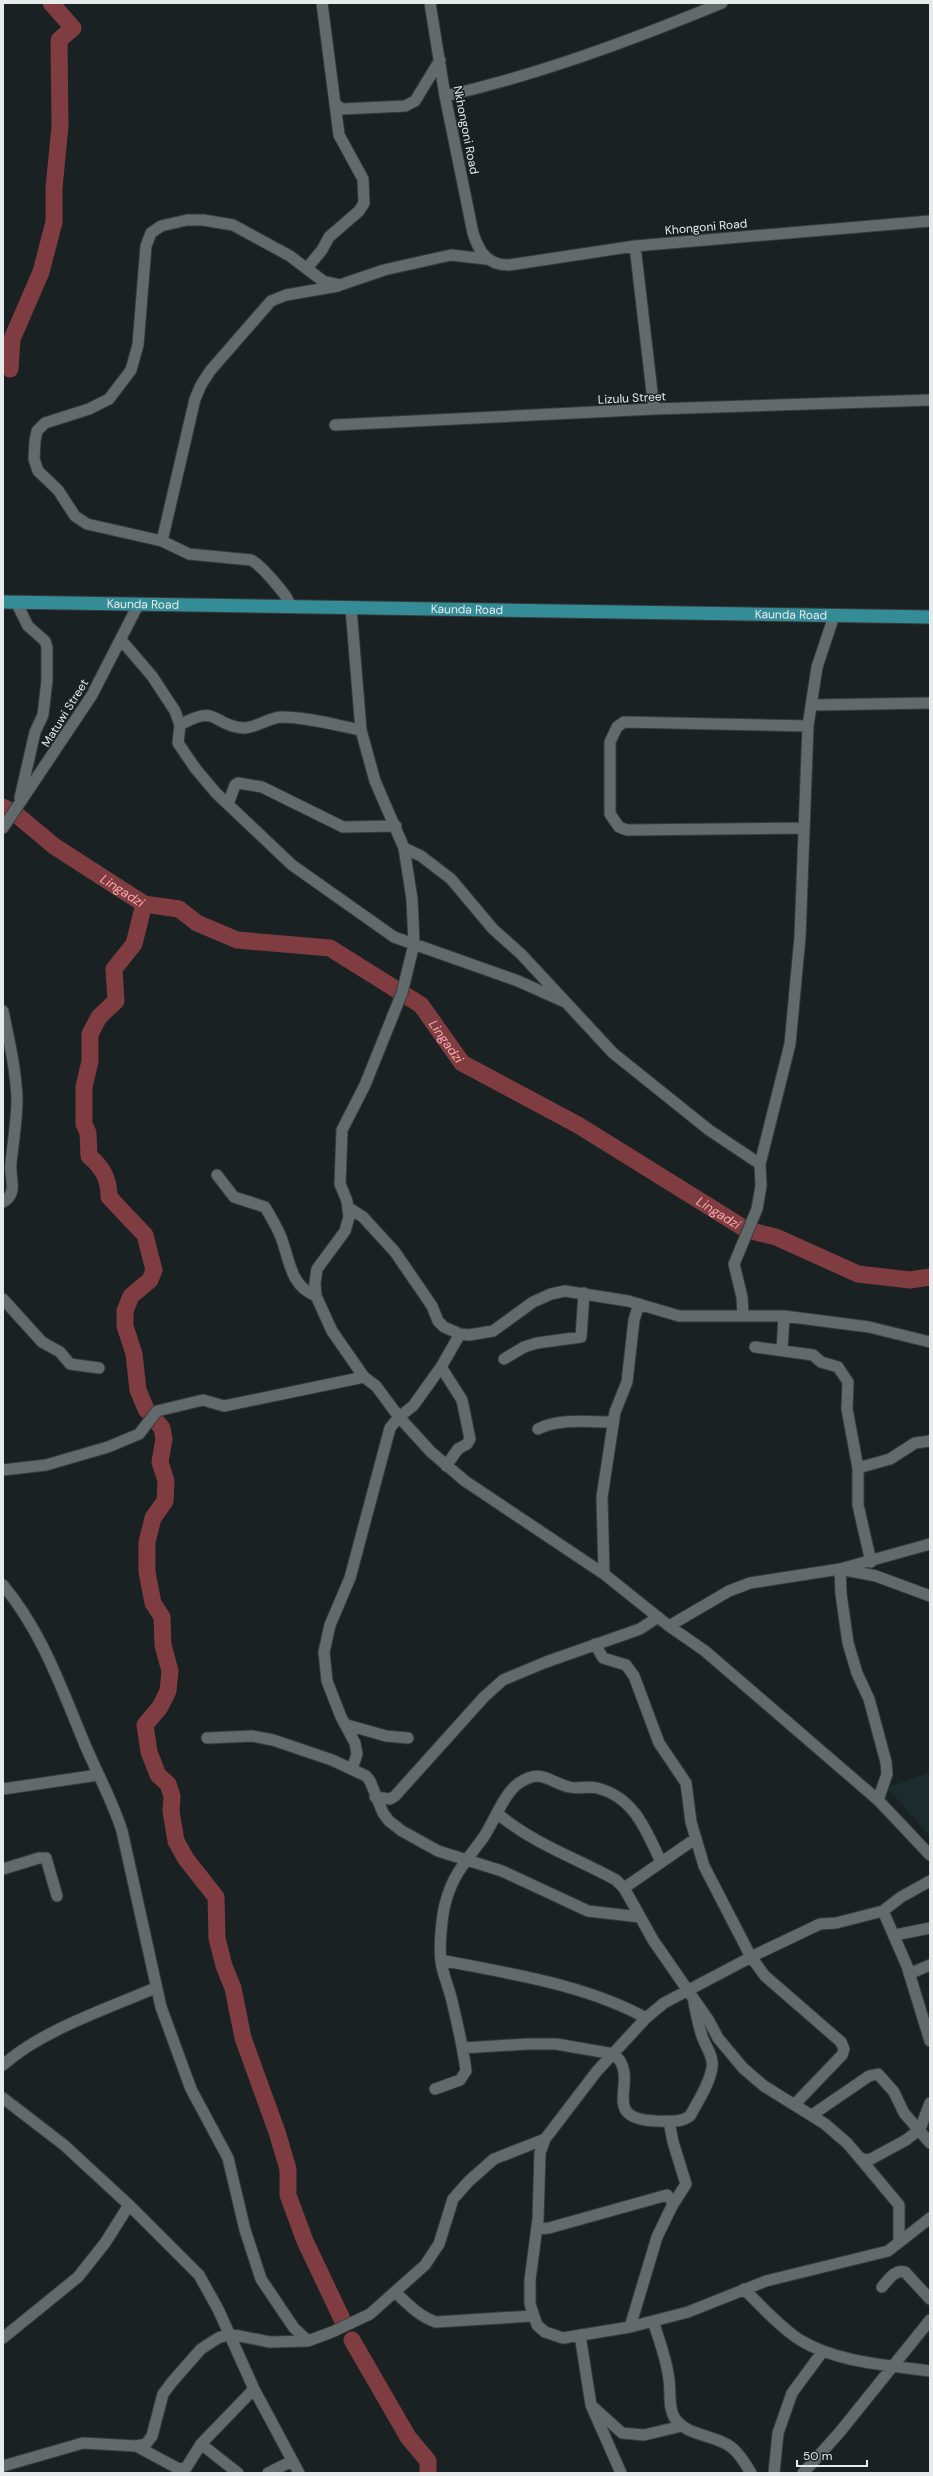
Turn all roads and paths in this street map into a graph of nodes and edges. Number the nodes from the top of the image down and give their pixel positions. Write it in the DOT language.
graph roads {
  1 [pos="322,3"];
  2 [pos="430,3"];
  3 [pos="722,3"];
  4 [pos="440,60"];
  5 [pos="446,96"];
  6 [pos="335,104"];
  7 [pos="930,220"];
  8 [pos="635,246"];
  9 [pos="486,259"];
  10 [pos="307,268"];
  11 [pos="340,286"];
  12 [pos="930,400"];
  13 [pos="654,409"];
  14 [pos="335,425"];
  15 [pos="162,541"];
  16 [pos="9,602"];
  17 [pos="138,605"];
  18 [pos="287,607"];
  19 [pos="351,608"];
  20 [pos="834,616"];
  21 [pos="930,617"];
  22 [pos="122,641"];
  23 [pos="930,703"];
  24 [pos="812,705"];
  25 [pos="180,725"];
  26 [pos="808,726"];
  27 [pos="361,730"];
  28 [pos="20,801"];
  29 [pos="228,804"];
  30 [pos="396,826"];
  31 [pos="3,828"];
  32 [pos="803,828"];
  33 [pos="404,848"];
  34 [pos="414,944"];
  35 [pos="565,1002"];
  36 [pos="3,1012"];
  37 [pos="3,1138"];
  38 [pos="13,1144"];
  39 [pos="760,1164"];
  40 [pos="217,1175"];
  41 [pos="3,1202"];
  42 [pos="349,1208"];
  43 [pos="584,1293"];
  44 [pos="316,1296"];
  45 [pos="3,1299"];
  46 [pos="639,1304"];
  47 [pos="743,1315"];
  48 [pos="784,1316"];
  49 [pos="460,1334"];
  50 [pos="930,1342"];
  51 [pos="755,1347"];
  52 [pos="782,1350"];
  53 [pos="504,1359"];
  54 [pos="441,1367"];
  55 [pos="99,1368"];
  56 [pos="364,1377"];
  57 [pos="399,1417"];
  58 [pos="613,1422"];
  59 [pos="538,1429"];
  60 [pos="930,1442"];
  61 [pos="446,1466"];
  62 [pos="858,1468"];
  63 [pos="3,1470"];
  64 [pos="930,1544"];
  65 [pos="871,1562"];
  66 [pos="840,1569"];
  67 [pos="604,1574"];
  68 [pos="3,1585"];
  69 [pos="930,1596"];
  70 [pos="658,1617"];
  71 [pos="669,1626"];
  72 [pos="595,1644"];
  73 [pos="347,1725"];
  74 [pos="207,1738"];
  75 [pos="408,1738"];
  76 [pos="352,1769"];
  77 [pos="98,1775"];
  78 [pos="3,1789"];
  79 [pos="375,1797"];
  80 [pos="878,1800"];
  81 [pos="498,1814"];
  82 [pos="695,1839"];
  83 [pos="930,1856"];
  84 [pos="465,1860"];
  85 [pos="662,1862"];
  86 [pos="3,1869"];
  87 [pos="930,1881"];
  88 [pos="624,1888"];
  89 [pos="57,1896"];
  90 [pos="883,1911"];
  91 [pos="640,1917"];
  92 [pos="930,1928"];
  93 [pos="895,1935"];
  94 [pos="751,1957"];
  95 [pos="441,1960"];
  96 [pos="930,1965"];
  97 [pos="910,1974"];
  98 [pos="155,1988"];
  99 [pos="690,1993"];
  100 [pos="646,2018"];
  101 [pos="930,2041"];
  102 [pos="463,2048"];
  103 [pos="614,2054"];
  104 [pos="3,2065"];
  105 [pos="435,2089"];
  106 [pos="3,2098"];
  107 [pos="795,2104"];
  108 [pos="929,2107"];
  109 [pos="812,2115"];
  110 [pos="669,2121"];
  111 [pos="920,2129"];
  112 [pos="545,2139"];
  113 [pos="930,2143"];
  114 [pos="859,2157"];
  115 [pos="129,2205"];
  116 [pos="672,2206"];
  117 [pos="930,2218"];
  118 [pos="537,2229"];
  119 [pos="899,2242"];
  120 [pos="882,2287"];
  121 [pos="744,2289"];
  122 [pos="396,2293"];
  123 [pos="930,2299"];
  124 [pos="532,2316"];
  125 [pos="930,2320"];
  126 [pos="653,2321"];
  127 [pos="630,2327"];
  128 [pos="229,2334"];
  129 [pos="580,2335"];
  130 [pos="3,2338"];
  131 [pos="308,2341"];
  132 [pos="823,2350"];
  133 [pos="894,2366"];
  134 [pos="930,2371"];
  135 [pos="254,2389"];
  136 [pos="591,2406"];
  137 [pos="682,2426"];
  138 [pos="201,2444"];
  139 [pos="136,2446"];
  140 [pos="292,2461"];
  141 [pos="3,2466"];
  142 [pos="238,2473"];
  143 [pos="268,2473"];
  144 [pos="299,2473"];
  145 [pos="621,2473"];
  146 [pos="751,2473"];
  147 [pos="774,2473"];
  148 [pos="803,2473"];
  1 -- 6 [label="street"];
  2 -- 4 [label="street, Nkhongoni Road"];
  3 -- 5 [label="street"];
  4 -- 5 [label="street, Nkhongoni Road"];
  4 -- 6 [label="street"];
  5 -- 9 [label="street, Nkhongoni Road"];
  6 -- 10 [label="street"];
  7 -- 8 [label="street, Khongoni Road"];
  8 -- 9 [label="street, Khongoni Road"];
  8 -- 13 [label="street"];
  9 -- 11 [label="street, Khongoni Road"];
  10 -- 11 [label="street"];
  10 -- 15 [label="street"];
  11 -- 15 [label="street, Khongoni Road"];
  12 -- 13 [label="street, Lizulu Street"];
  13 -- 14 [label="street, Lizulu Street"];
  15 -- 18 [label="street"];
  16 -- 17 [label="main road, Kaunda Road"];
  16 -- 28 [label="street"];
  17 -- 18 [label="main road, Kaunda Road"];
  17 -- 22 [label="street, Matuwi Street"];
  18 -- 19 [label="main road, Kaunda Road"];
  19 -- 20 [label="main road, Kaunda Road"];
  19 -- 27 [label="street"];
  20 -- 21 [label="main road, Kaunda Road"];
  20 -- 24 [label="street"];
  22 -- 25 [label="street"];
  22 -- 28 [label="street, Matuwi Street"];
  23 -- 24 [label="street"];
  24 -- 26 [label="street"];
  25 -- 27 [label="street"];
  25 -- 29 [label="street"];
  26 -- 32 [label="street"];
  26 -- 32 [label="street"];
  27 -- 30 [label="street"];
  28 -- 31 [label="street, Matuwi Street"];
  29 -- 30 [label="street"];
  29 -- 34 [label="street"];
  30 -- 33 [label="street"];
  32 -- 39 [label="street"];
  33 -- 34 [label="street"];
  33 -- 35 [label="street"];
  34 -- 35 [label="street"];
  34 -- 42 [label="street"];
  35 -- 39 [label="street"];
  36 -- 38 [label="street"];
  37 -- 38 [label="street"];
  38 -- 41 [label="street"];
  39 -- 47 [label="street"];
  40 -- 44 [label="street"];
  42 -- 44 [label="street"];
  42 -- 49 [label="street"];
  43 -- 46 [label="street"];
  43 -- 49 [label="street"];
  43 -- 53 [label="street"];
  44 -- 56 [label="street"];
  45 -- 55 [label="street"];
  46 -- 47 [label="street"];
  46 -- 58 [label="street"];
  47 -- 48 [label="street"];
  48 -- 50 [label="street"];
  48 -- 52 [label="street"];
  49 -- 54 [label="street"];
  51 -- 52 [label="street"];
  52 -- 62 [label="street"];
  54 -- 57 [label="street"];
  54 -- 61 [label="street"];
  56 -- 57 [label="street"];
  56 -- 63 [label="street"];
  57 -- 61 [label="street"];
  57 -- 73 [label="street"];
  58 -- 59 [label="street"];
  58 -- 67 [label="street"];
  60 -- 62 [label="street"];
  61 -- 67 [label="street"];
  62 -- 65 [label="street"];
  64 -- 65 [label="street"];
  65 -- 66 [label="street"];
  66 -- 69 [label="street"];
  66 -- 71 [label="street"];
  66 -- 80 [label="street"];
  67 -- 70 [label="street"];
  68 -- 77 [label="street"];
  70 -- 71 [label="street"];
  70 -- 72 [label="street"];
  71 -- 80 [label="street"];
  72 -- 79 [label="street"];
  72 -- 82 [label="street"];
  73 -- 75 [label="street"];
  73 -- 76 [label="street"];
  74 -- 76 [label="street"];
  76 -- 79 [label="street"];
  77 -- 78 [label="street"];
  77 -- 98 [label="street"];
  79 -- 84 [label="street"];
  80 -- 83 [label="street"];
  81 -- 84 [label="street"];
  81 -- 85 [label="street"];
  81 -- 88 [label="street"];
  82 -- 85 [label="street"];
  82 -- 94 [label="street"];
  84 -- 91 [label="street"];
  84 -- 95 [label="street"];
  85 -- 88 [label="street"];
  86 -- 89 [label="street"];
  87 -- 90 [label="street"];
  88 -- 91 [label="street"];
  90 -- 93 [label="street"];
  90 -- 94 [label="street"];
  91 -- 99 [label="street"];
  92 -- 93 [label="street"];
  93 -- 97 [label="street"];
  94 -- 99 [label="street"];
  94 -- 107 [label="street"];
  95 -- 100 [label="street"];
  95 -- 102 [label="street"];
  96 -- 97 [label="street"];
  97 -- 101 [label="street"];
  98 -- 104 [label="street"];
  98 -- 131 [label="street"];
  99 -- 100 [label="street"];
  99 -- 107 [label="street"];
  99 -- 110 [label="street"];
  100 -- 103 [label="street"];
  102 -- 103 [label="street"];
  102 -- 105 [label="street"];
  103 -- 110 [label="street"];
  103 -- 112 [label="street"];
  106 -- 115 [label="street"];
  107 -- 109 [label="street"];
  108 -- 111 [label="street"];
  109 -- 111 [label="street"];
  109 -- 114 [label="street"];
  110 -- 116 [label="street"];
  111 -- 113 [label="street"];
  111 -- 114 [label="street"];
  112 -- 118 [label="street"];
  112 -- 122 [label="street"];
  114 -- 119 [label="street"];
  115 -- 128 [label="street"];
  115 -- 130 [label="street"];
  116 -- 118 [label="street"];
  116 -- 127 [label="street"];
  117 -- 119 [label="street"];
  118 -- 124 [label="street"];
  119 -- 121 [label="street"];
  120 -- 123 [label="street"];
  121 -- 126 [label="street"];
  121 -- 132 [label="street"];
  122 -- 124 [label="street"];
  122 -- 131 [label="street"];
  124 -- 129 [label="street"];
  125 -- 133 [label="street"];
  126 -- 127 [label="street"];
  126 -- 137 [label="street"];
  127 -- 129 [label="street"];
  128 -- 131 [label="street"];
  128 -- 135 [label="street"];
  128 -- 139 [label="street"];
  129 -- 136 [label="street"];
  132 -- 133 [label="street"];
  132 -- 147 [label="street"];
  133 -- 134 [label="street"];
  133 -- 148 [label="street"];
  135 -- 138 [label="street"];
  135 -- 140 [label="street"];
  136 -- 137 [label="street"];
  136 -- 145 [label="street"];
  137 -- 146 [label="street"];
  138 -- 139 [label="street"];
  138 -- 142 [label="street"];
  139 -- 141 [label="street"];
  140 -- 143 [label="street"];
  140 -- 144 [label="street"];
}
